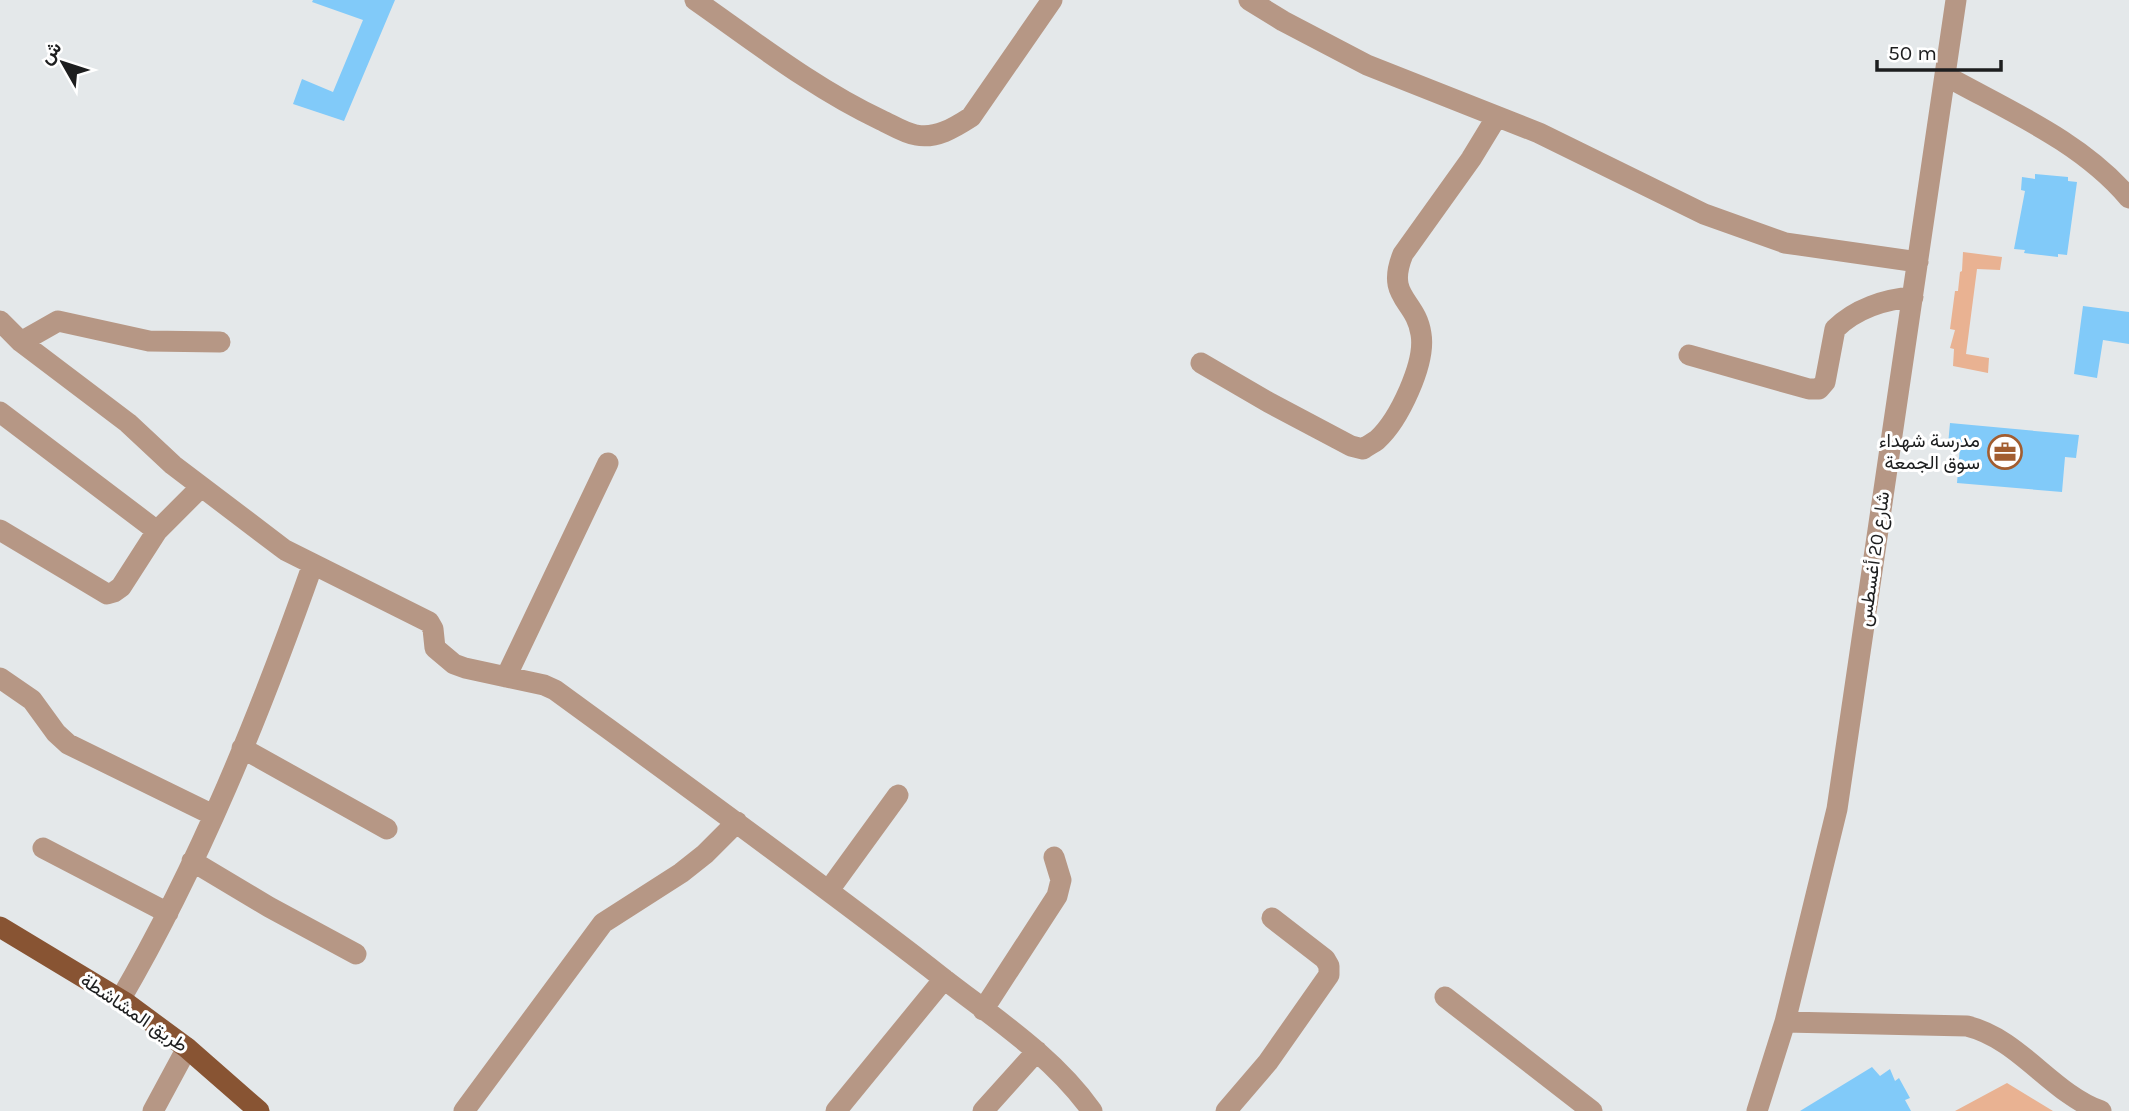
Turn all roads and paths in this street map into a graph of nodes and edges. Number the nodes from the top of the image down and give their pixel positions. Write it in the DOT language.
graph roads {
  1 [pos="695,0"];
  2 [pos="1052,0"];
  3 [pos="1248,0"];
  4 [pos="1956,0"];
  5 [pos="1946,76"];
  6 [pos="1496,118"];
  7 [pos="2129,198"];
  8 [pos="1918,262"];
  9 [pos="1913,297"];
  10 [pos="0,321"];
  11 [pos="21,342"];
  12 [pos="220,342"];
  13 [pos="1689,355"];
  14 [pos="1202,363"];
  15 [pos="0,412"];
  16 [pos="608,463"];
  17 [pos="201,487"];
  18 [pos="0,530"];
  19 [pos="157,531"];
  20 [pos="313,564"];
  21 [pos="506,677"];
  22 [pos="0,678"];
  23 [pos="242,748"];
  24 [pos="898,795"];
  25 [pos="213,815"];
  26 [pos="737,822"];
  27 [pos="387,829"];
  28 [pos="43,848"];
  29 [pos="1054,858"];
  30 [pos="191,862"];
  31 [pos="829,890"];
  32 [pos="168,913"];
  33 [pos="1272,918"];
  34 [pos="0,927"];
  35 [pos="356,954"];
  36 [pos="944,979"];
  37 [pos="1446,997"];
  38 [pos="120,1000"];
  39 [pos="983,1010"];
  40 [pos="1785,1022"];
  41 [pos="187,1048"];
  42 [pos="1037,1051"];
  43 [pos="153,1111"];
  44 [pos="259,1111"];
  45 [pos="464,1111"];
  46 [pos="836,1111"];
  47 [pos="983,1111"];
  48 [pos="1092,1111"];
  49 [pos="1226,1111"];
  50 [pos="1592,1111"];
  51 [pos="1757,1111"];
  52 [pos="2101,1111"];
  1 -- 2 [label="street"];
  3 -- 6 [label="street"];
  4 -- 5 [label="street, شارع 20 أغسطس"];
  5 -- 7 [label="street"];
  5 -- 8 [label="street, شارع 20 أغسطس"];
  6 -- 8 [label="street"];
  6 -- 14 [label="street"];
  8 -- 9 [label="street, شارع 20 أغسطس"];
  9 -- 13 [label="street"];
  9 -- 40 [label="street, شارع 20 أغسطس"];
  10 -- 11 [label="street"];
  11 -- 12 [label="street"];
  11 -- 17 [label="street"];
  15 -- 19 [label="street"];
  16 -- 21 [label="street"];
  17 -- 19 [label="street"];
  17 -- 20 [label="street"];
  18 -- 19 [label="street"];
  20 -- 21 [label="street"];
  20 -- 23 [label="street"];
  21 -- 26 [label="street"];
  22 -- 25 [label="street"];
  23 -- 25 [label="street"];
  23 -- 27 [label="street"];
  24 -- 31 [label="street"];
  25 -- 30 [label="street"];
  26 -- 31 [label="street"];
  26 -- 45 [label="street"];
  28 -- 32 [label="street"];
  29 -- 39 [label="street"];
  30 -- 32 [label="street"];
  30 -- 35 [label="street"];
  31 -- 36 [label="street"];
  32 -- 38 [label="street"];
  33 -- 49 [label="street"];
  34 -- 38 [label="main road, طريق المشاشطة"];
  36 -- 39 [label="street"];
  36 -- 46 [label="street"];
  37 -- 50 [label="street"];
  38 -- 41 [label="main road, طريق المشاشطة"];
  39 -- 42 [label="street"];
  40 -- 51 [label="street, شارع 20 أغسطس"];
  40 -- 52 [label="street"];
  41 -- 43 [label="street"];
  41 -- 44 [label="main road, طريق المشاشطة"];
  42 -- 47 [label="street"];
  42 -- 48 [label="street"];
}
